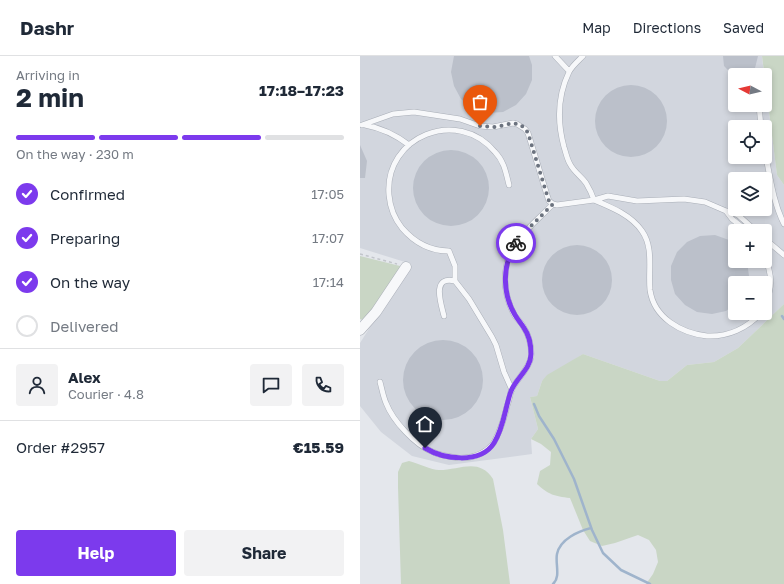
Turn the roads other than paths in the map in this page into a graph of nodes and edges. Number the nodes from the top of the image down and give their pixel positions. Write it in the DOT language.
graph roads {
  1 [pos="555,56"];
  2 [pos="583,56"];
  3 [pos="569,71"];
  4 [pos="361,125"];
  5 [pos="409,145"];
  6 [pos="768,164"];
  7 [pos="509,185"];
  8 [pos="594,200"];
  9 [pos="553,204"];
  10 [pos="726,211"];
  11 [pos="738,224"];
  12 [pos="748,224"];
  13 [pos="784,224"];
  14 [pos="772,245"];
  15 [pos="784,255"];
  16 [pos="406,267"];
  17 [pos="455,281"];
  18 [pos="444,316"];
  19 [pos="754,320"];
  20 [pos="360,330"];
  21 [pos="380,382"];
  22 [pos="512,390"];
  1 -- 3 [label="lane"];
  2 -- 3 [label="lane"];
  3 -- 8 [label="lane"];
  4 -- 5 [label="lane"];
  4 -- 9 [label="lane"];
  5 -- 7 [label="lane"];
  5 -- 17 [label="lane"];
  6 -- 13 [label="lane"];
  8 -- 9 [label="lane"];
  8 -- 10 [label="lane"];
  8 -- 19 [label="lane"];
  9 -- 22 [label="lane"];
  10 -- 11 [label="lane"];
  10 -- 12 [label="lane"];
  14 -- 15 [label="lane"];
  16 -- 20 [label="street"];
  17 -- 18 [label="lane"];
  17 -- 22 [label="lane"];
  21 -- 22 [label="lane"];
}
